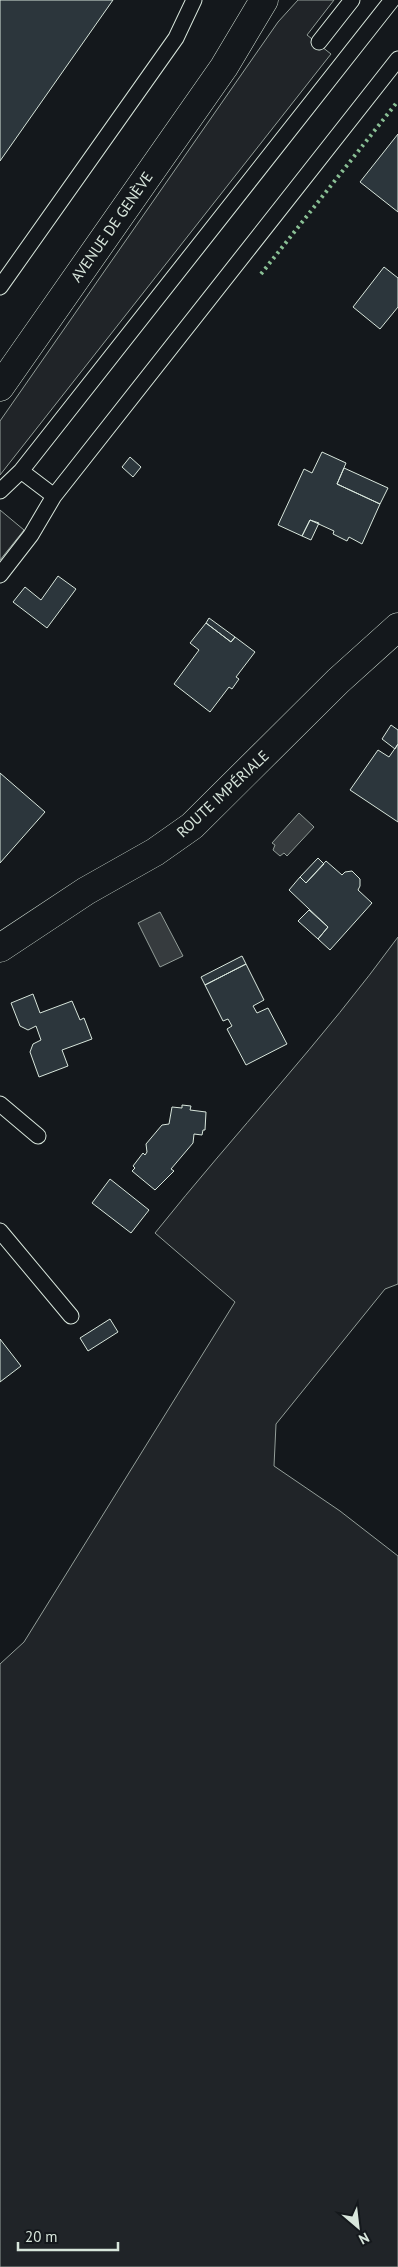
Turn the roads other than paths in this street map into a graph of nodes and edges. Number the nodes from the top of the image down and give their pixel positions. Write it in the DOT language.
graph roads {
  1 [pos="194,0"];
  2 [pos="264,0"];
  3 [pos="278,0"];
  4 [pos="352,0"];
  5 [pos="392,0"];
  6 [pos="319,42"];
  7 [pos="398,59"];
  8 [pos="224,67"];
  9 [pos="0,287"];
  10 [pos="0,387"];
  11 [pos="21,471"];
  12 [pos="0,491"];
  13 [pos="54,496"];
  14 [pos="0,575"];
  15 [pos="398,627"];
  16 [pos="0,948"];
  17 [pos="0,1104"];
  18 [pos="38,1136"];
  19 [pos="0,1231"];
  20 [pos="71,1316"];
  1 -- 9 [label="lane"];
  2 -- 8 [label="main road, AVENUE DE GENÈVE"];
  3 -- 8 [label="main road, AVENUE DE GENÈVE"];
  4 -- 6 [label="lane"];
  5 -- 11 [label="lane"];
  7 -- 13 [label="lane"];
  8 -- 10 [label="main road, AVENUE DE GENÈVE"];
  11 -- 12 [label="lane"];
  11 -- 13 [label="lane"];
  13 -- 14 [label="lane"];
  15 -- 16 [label="main road, ROUTE IMPÉRIALE"];
  17 -- 18 [label="lane"];
  19 -- 20 [label="lane"];
}
